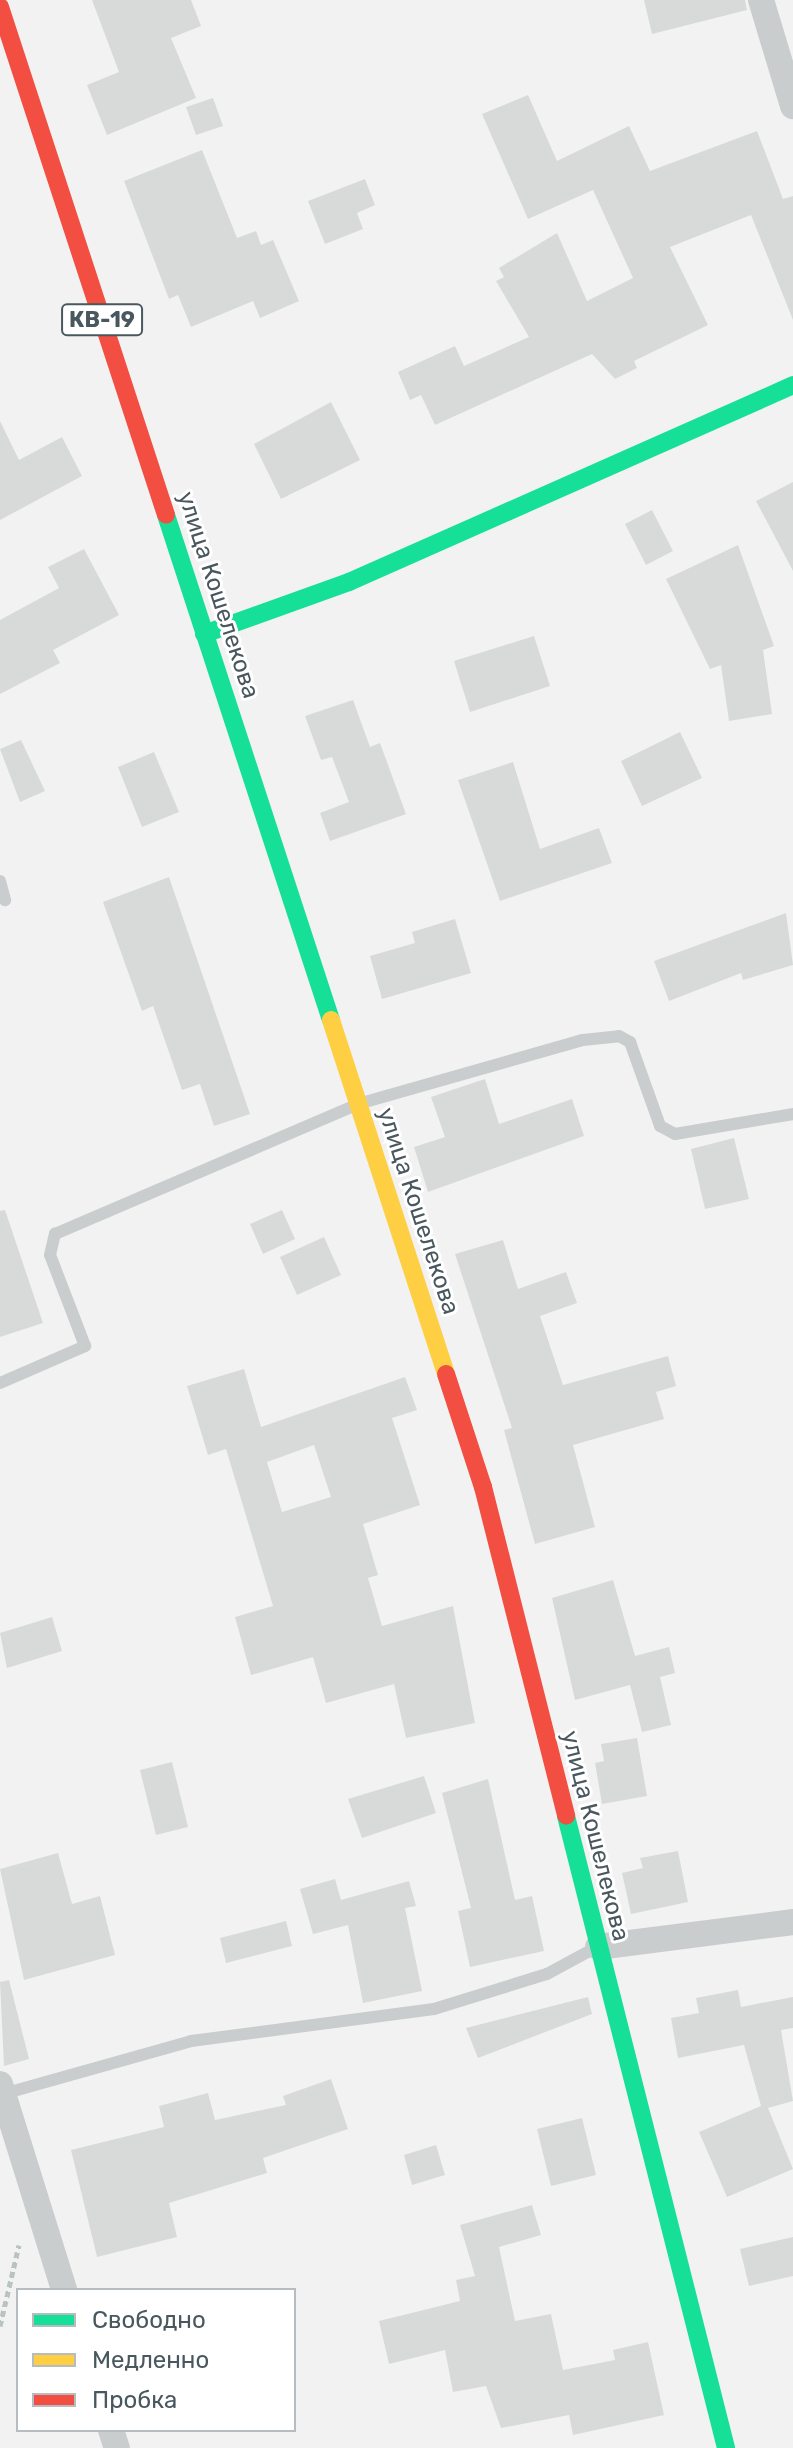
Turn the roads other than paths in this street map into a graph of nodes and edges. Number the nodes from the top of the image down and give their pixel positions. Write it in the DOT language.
graph roads {
  1 [pos="761,0"];
  2 [pos="0,7"];
  3 [pos="793,106"];
  4 [pos="793,385"];
  5 [pos="204,634"];
  6 [pos="0,881"];
  7 [pos="5,900"];
  8 [pos="358,1104"];
  9 [pos="793,1114"];
  10 [pos="0,1383"];
  11 [pos="793,1922"];
  12 [pos="598,1947"];
  13 [pos="1,2091"];
  14 [pos="63,2288"];
  15 [pos="726,2448"];
  1 -- 3 [label="street"];
  2 -- 5 [label="main road, улица Кошелекова / КВ-19"];
  4 -- 5 [label="main road"];
  5 -- 8 [label="main road, улица Кошелекова"];
  6 -- 7 [label="lane"];
  8 -- 9 [label="lane"];
  8 -- 10 [label="lane"];
  8 -- 12 [label="main road, улица Кошелекова"];
  11 -- 12 [label="street"];
  12 -- 13 [label="lane"];
  12 -- 15 [label="main road, улица Кошелекова"];
  13 -- 14 [label="street"];
}
